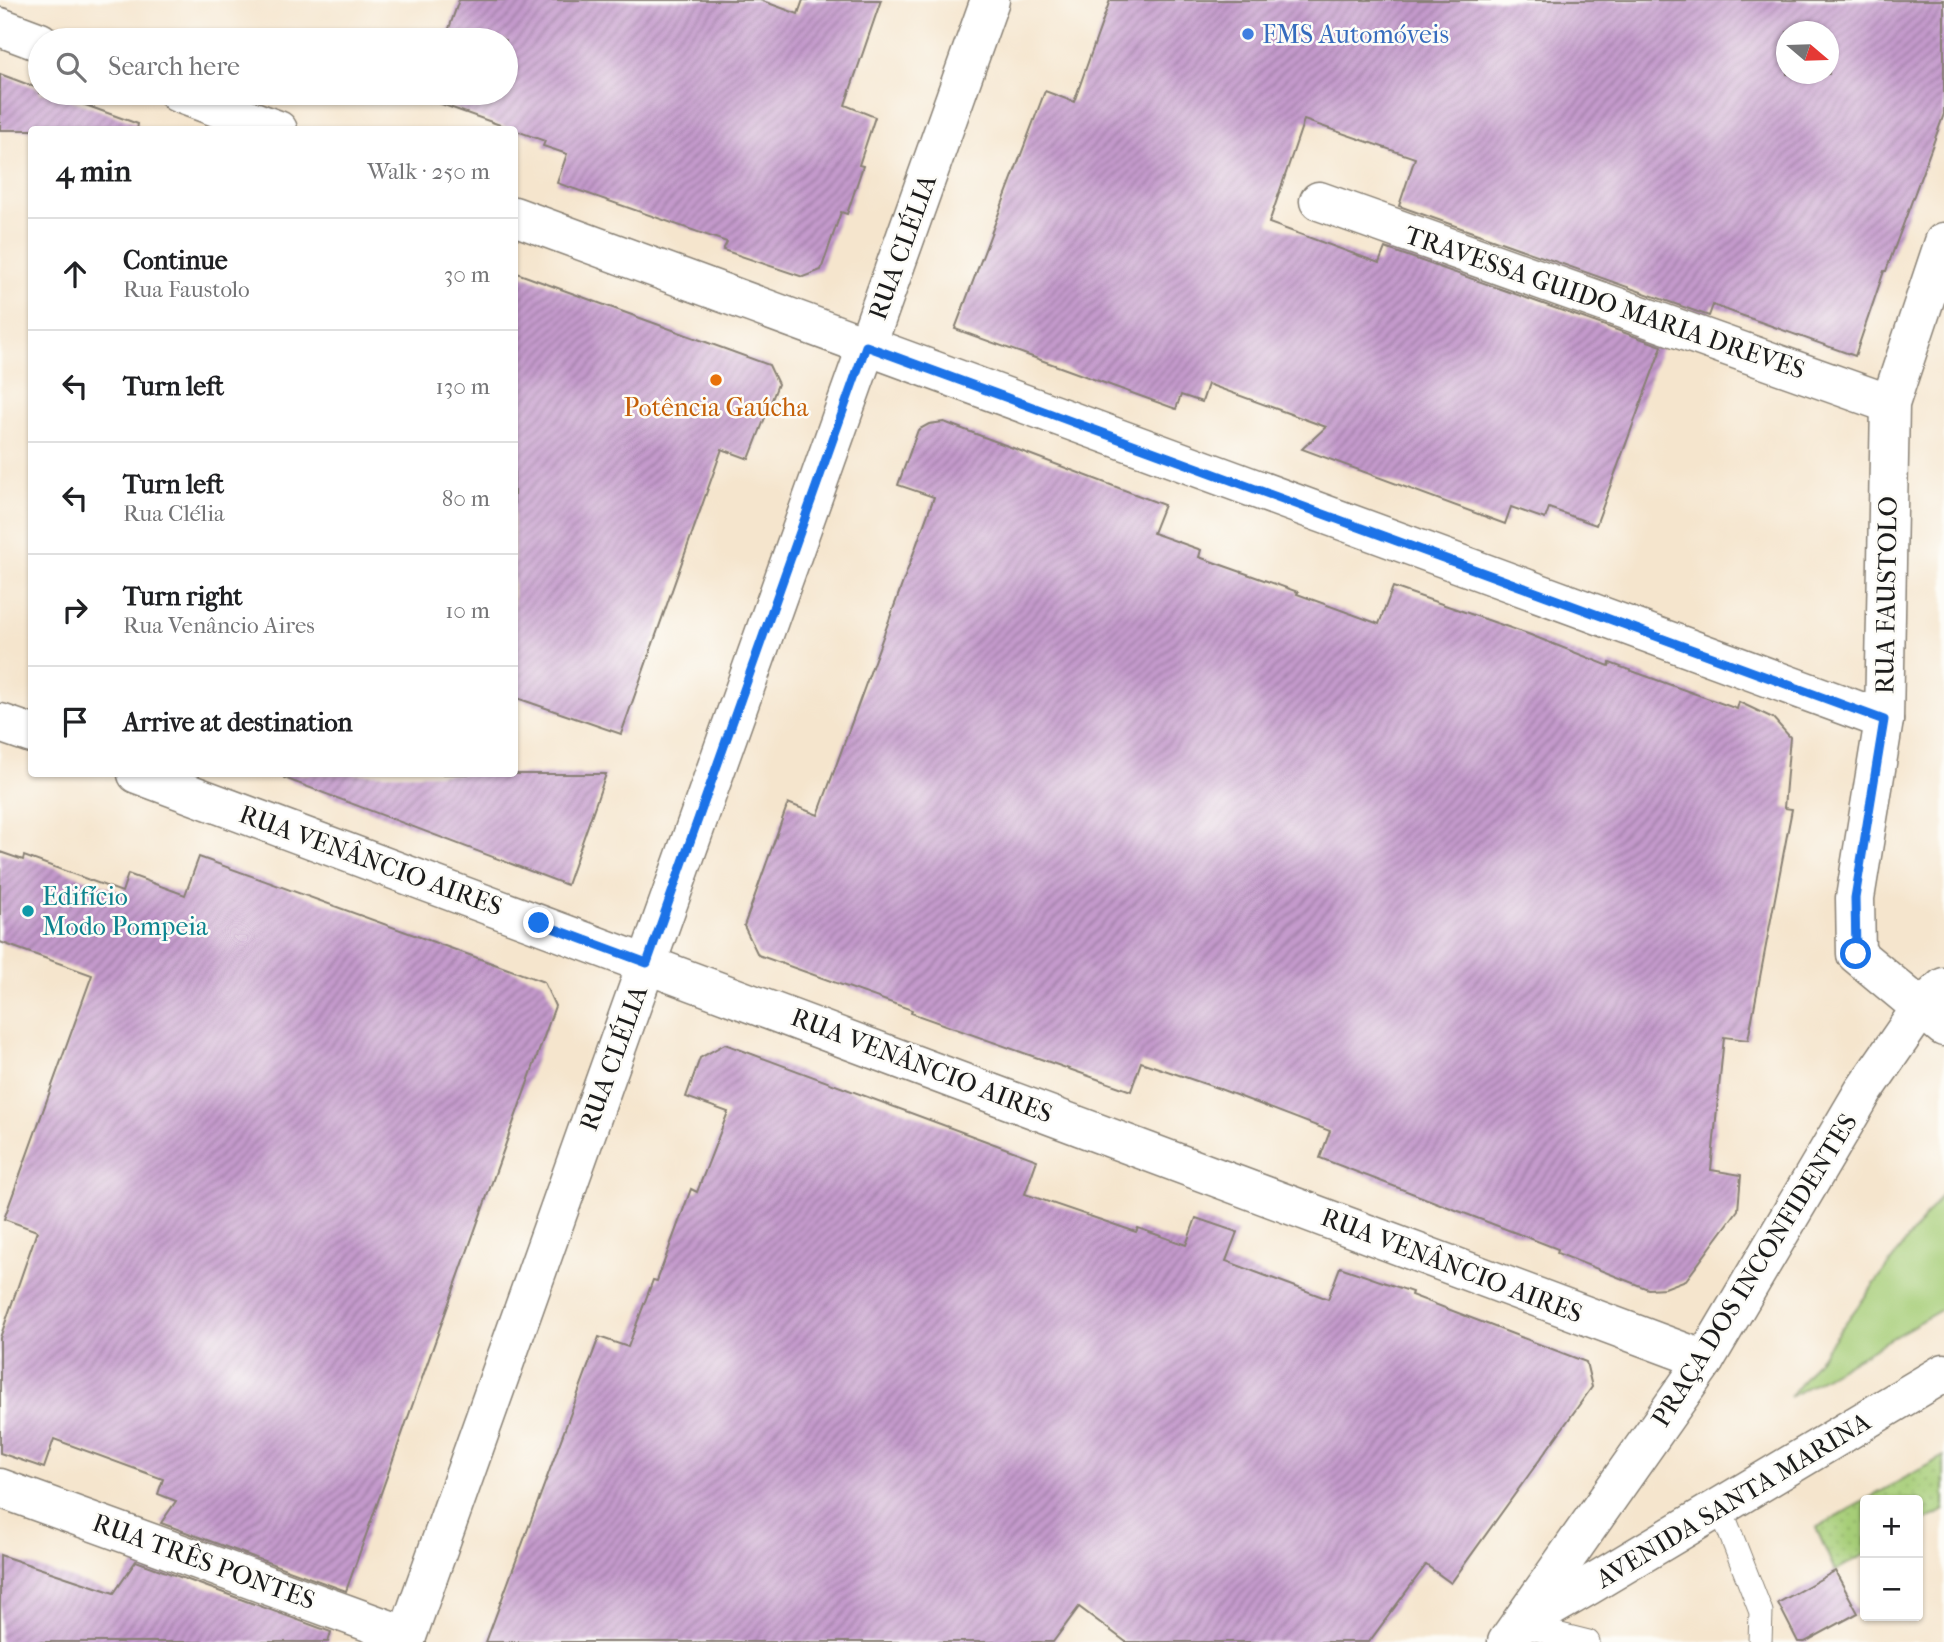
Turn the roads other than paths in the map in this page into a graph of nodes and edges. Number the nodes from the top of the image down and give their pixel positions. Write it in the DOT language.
graph roads {
  1 [pos="990,0"];
  2 [pos="0,27"];
  3 [pos="28,38"];
  4 [pos="210,105"];
  5 [pos="267,126"];
  6 [pos="1319,201"];
  7 [pos="518,217"];
  8 [pos="1944,242"];
  9 [pos="866,346"];
  10 [pos="1890,404"];
  11 [pos="1884,720"];
  12 [pos="0,723"];
  13 [pos="28,733"];
  14 [pos="145,777"];
  15 [pos="647,963"];
  16 [pos="1936,1007"];
  17 [pos="1705,1360"];
  18 [pos="1944,1373"];
  19 [pos="0,1488"];
  20 [pos="1720,1507"];
  21 [pos="1514,1633"];
  22 [pos="406,1639"];
  23 [pos="1588,1642"];
  24 [pos="1760,1642"];
  1 -- 9 [label="street, RUA CLÉLIA"];
  2 -- 3 [label="street"];
  4 -- 5 [label="street"];
  6 -- 10 [label="street, TRAVESSA GUIDO MARIA DREVES"];
  7 -- 9 [label="street"];
  8 -- 10 [label="street, RUA FAUSTOLO"];
  9 -- 11 [label="street"];
  9 -- 15 [label="street, RUA CLÉLIA"];
  10 -- 11 [label="street, RUA FAUSTOLO"];
  11 -- 16 [label="street, RUA FAUSTOLO"];
  12 -- 13 [label="street"];
  14 -- 15 [label="street, RUA VENÂNCIO AIRES"];
  15 -- 17 [label="street, RUA VENÂNCIO AIRES"];
  15 -- 22 [label="street, RUA CLÉLIA"];
  16 -- 17 [label="street, PRAÇA DOS INCONFIDENTES"];
  17 -- 21 [label="street, PRAÇA DOS INCONFIDENTES"];
  18 -- 20 [label="street, AVENIDA SANTA MARINA"];
  19 -- 22 [label="street, RUA TRÊS PONTES"];
  20 -- 21 [label="street, AVENIDA SANTA MARINA"];
  20 -- 24 [label="lane"];
  21 -- 23 [label="lane"];
}
